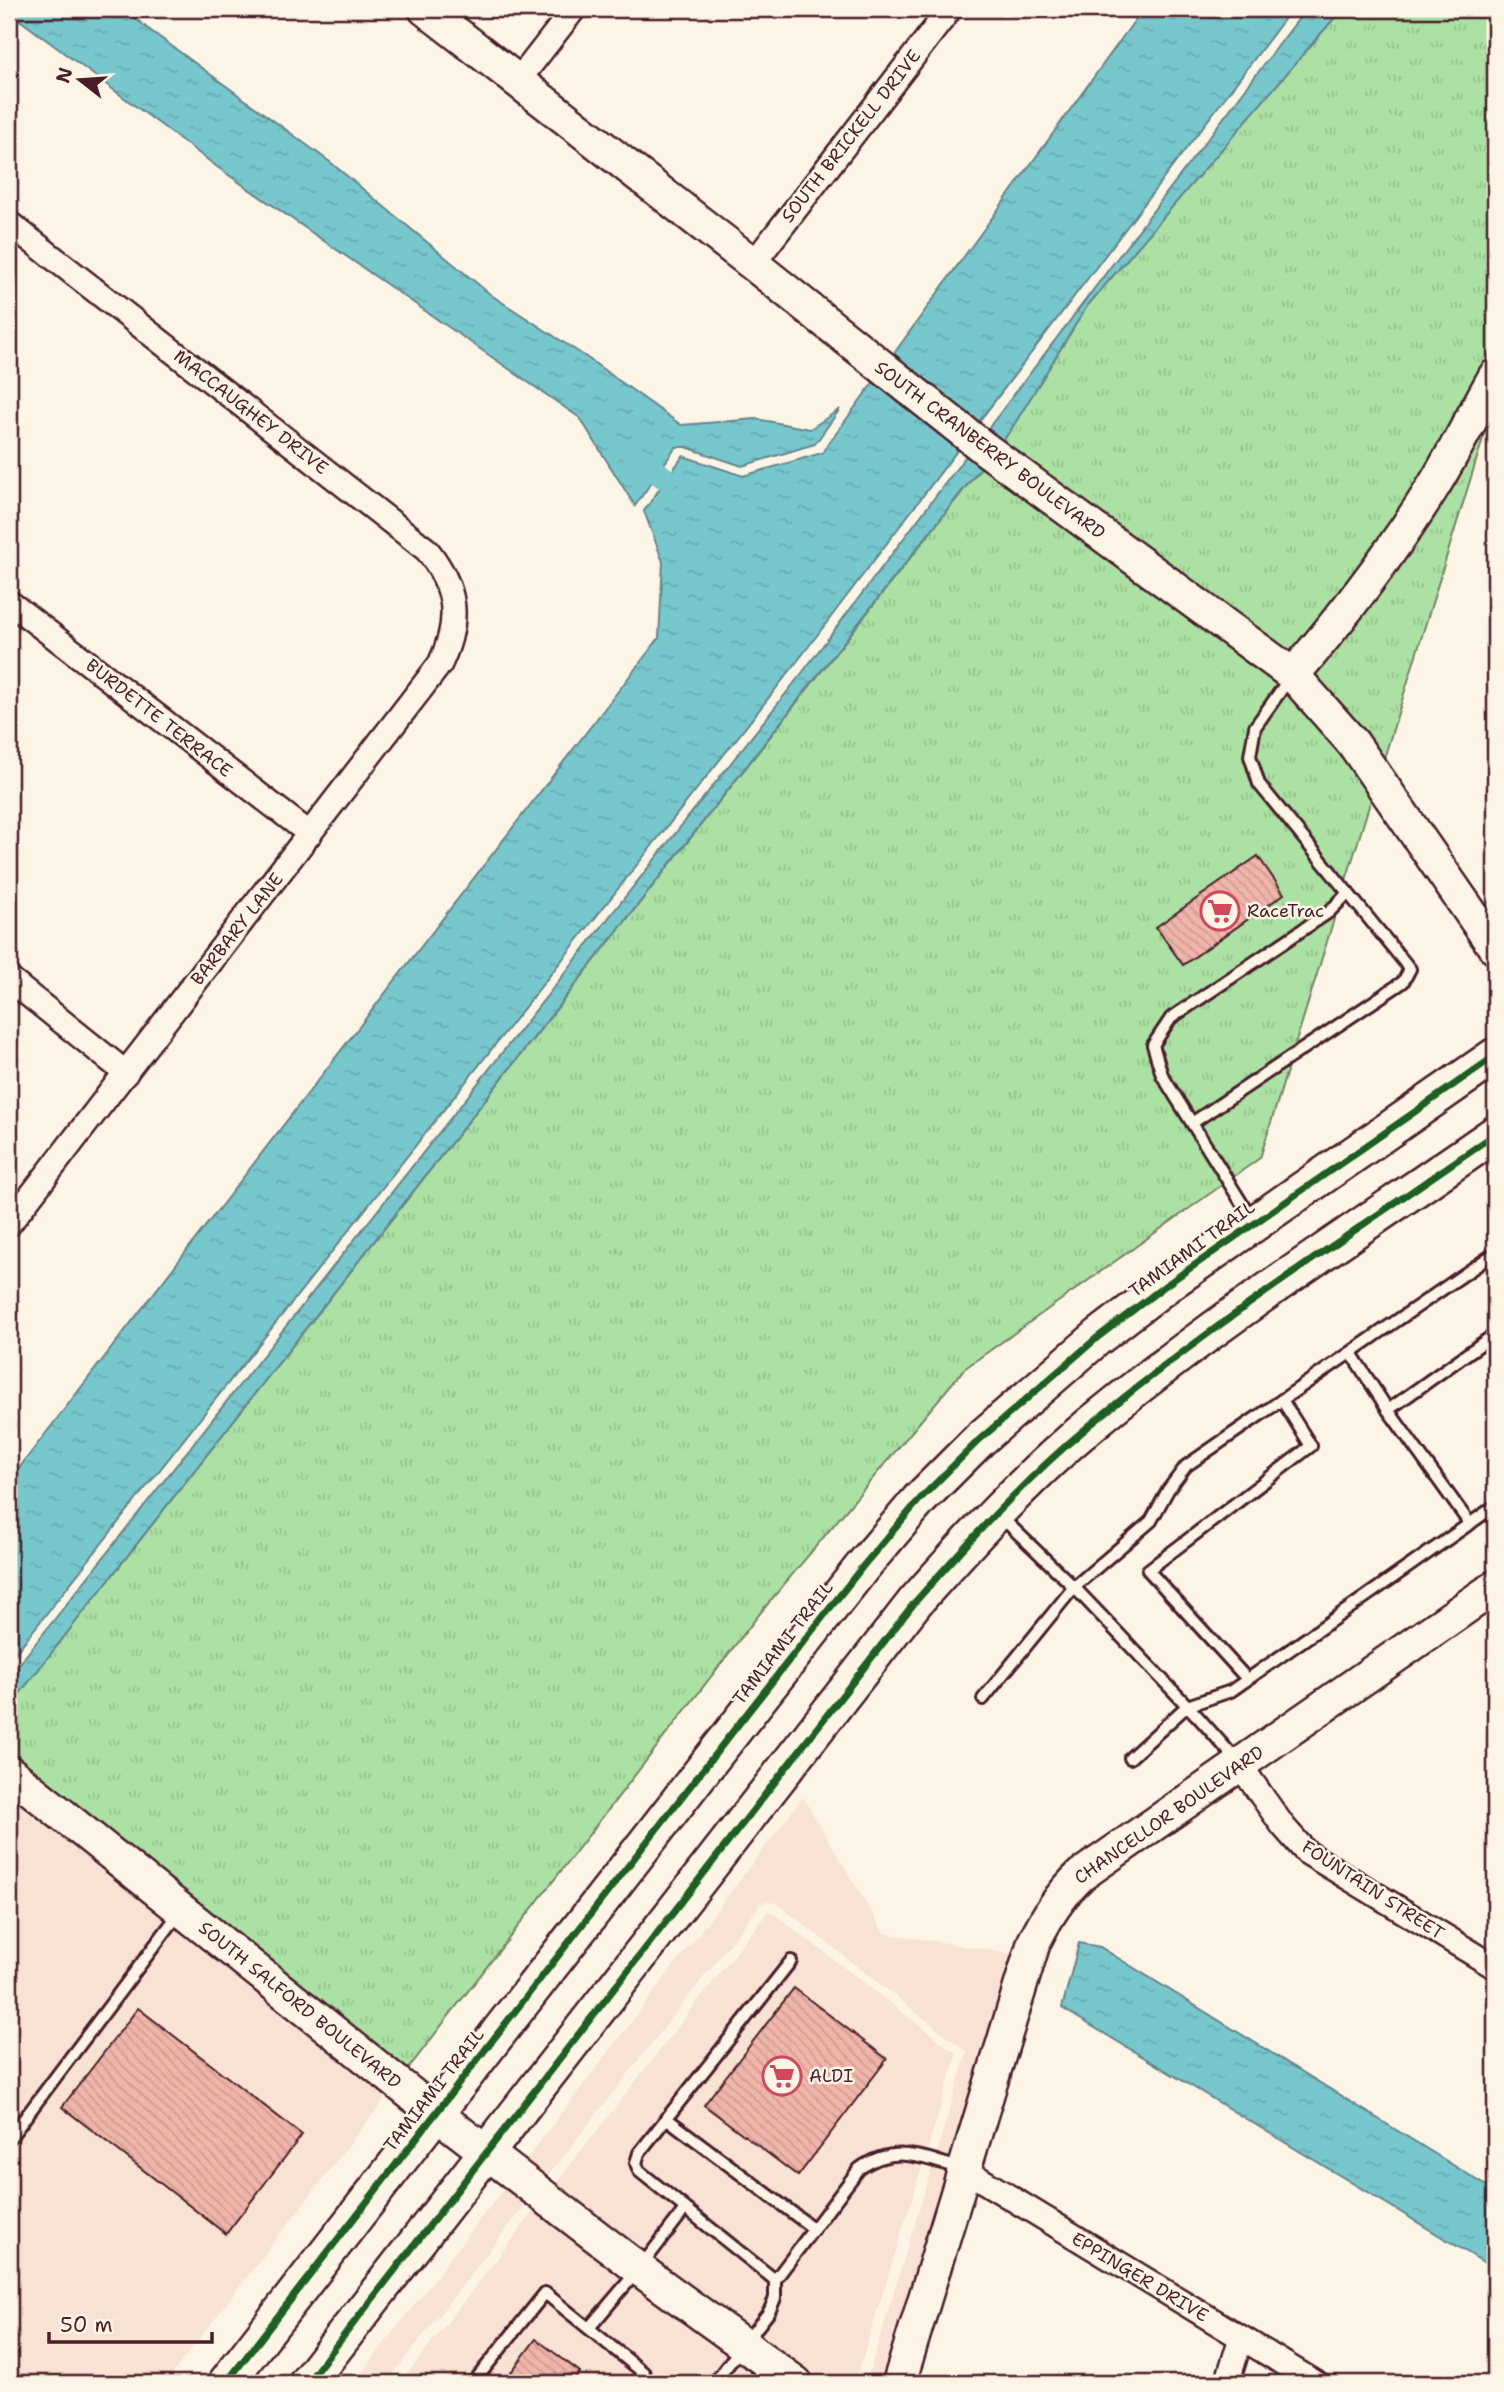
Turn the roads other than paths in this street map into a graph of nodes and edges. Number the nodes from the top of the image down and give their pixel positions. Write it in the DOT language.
graph roads {
  1 [pos="425,9"];
  2 [pos="573,9"];
  3 [pos="950,9"];
  4 [pos="518,81"];
  5 [pos="9,223"];
  6 [pos="753,264"];
  7 [pos="1495,376"];
  8 [pos="9,601"];
  9 [pos="453,627"];
  10 [pos="1293,675"];
  11 [pos="310,834"];
  12 [pos="1348,893"];
  13 [pos="1495,948"];
  14 [pos="9,979"];
  15 [pos="1495,1056"];
  16 [pos="125,1073"];
  17 [pos="1192,1123"];
  18 [pos="1495,1134"];
  19 [pos="9,1224"];
  20 [pos="1254,1224"];
  21 [pos="1495,1253"];
  22 [pos="1495,1334"];
  23 [pos="1351,1353"];
  24 [pos="1282,1400"];
  25 [pos="1388,1410"];
  26 [pos="1495,1506"];
  27 [pos="997,1513"];
  28 [pos="1470,1524"];
  29 [pos="1074,1587"];
  30 [pos="1495,1587"];
  31 [pos="1247,1679"];
  32 [pos="983,1699"];
  33 [pos="1188,1706"];
  34 [pos="1130,1758"];
  35 [pos="1240,1765"];
  36 [pos="9,1772"];
  37 [pos="181,1910"];
  38 [pos="791,1961"];
  39 [pos="1495,1967"];
  40 [pos="435,2113"];
  41 [pos="666,2118"];
  42 [pos="9,2139"];
  43 [pos="487,2153"];
  44 [pos="965,2170"];
  45 [pos="685,2209"];
  46 [pos="814,2229"];
  47 [pos="639,2269"];
  48 [pos="775,2280"];
  49 [pos="589,2328"];
  50 [pos="1241,2338"];
  51 [pos="744,2345"];
  52 [pos="226,2383"];
  53 [pos="307,2383"];
  54 [pos="472,2383"];
  55 [pos="635,2383"];
  56 [pos="714,2383"];
  57 [pos="796,2383"];
  58 [pos="899,2383"];
  59 [pos="1227,2383"];
  60 [pos="1316,2383"];
  1 -- 4 [label="street, SOUTH CRANBERRY BOULEVARD"];
  2 -- 4 [label="street"];
  3 -- 6 [label="street, SOUTH BRICKELL DRIVE"];
  4 -- 6 [label="street, SOUTH CRANBERRY BOULEVARD"];
  5 -- 9 [label="street, MACCAUGHEY DRIVE"];
  6 -- 10 [label="street, SOUTH CRANBERRY BOULEVARD"];
  7 -- 10 [label="street"];
  8 -- 11 [label="street, BURDETTE TERRACE"];
  9 -- 11 [label="street, BARBARY LANE"];
  10 -- 12 [label="lane"];
  10 -- 13 [label="street, SOUTH CRANBERRY BOULEVARD"];
  11 -- 16 [label="street, BARBARY LANE"];
  12 -- 17 [label="lane"];
  12 -- 17 [label="lane"];
  14 -- 16 [label="street"];
  15 -- 20 [label="main road, TAMIAMI TRAIL"];
  16 -- 19 [label="street, BARBARY LANE"];
  17 -- 20 [label="lane"];
  18 -- 27 [label="main road"];
  20 -- 40 [label="main road, TAMIAMI TRAIL"];
  21 -- 23 [label="lane"];
  22 -- 25 [label="lane"];
  23 -- 24 [label="lane"];
  23 -- 25 [label="lane"];
  24 -- 29 [label="lane"];
  24 -- 31 [label="lane"];
  25 -- 28 [label="lane"];
  26 -- 28 [label="lane"];
  27 -- 29 [label="lane"];
  27 -- 43 [label="main road"];
  28 -- 31 [label="lane"];
  29 -- 32 [label="lane"];
  29 -- 33 [label="lane"];
  30 -- 35 [label="street, CHANCELLOR BOULEVARD"];
  31 -- 33 [label="lane"];
  33 -- 34 [label="lane"];
  33 -- 35 [label="lane"];
  35 -- 39 [label="street, FOUNTAIN STREET"];
  35 -- 44 [label="street, CHANCELLOR BOULEVARD"];
  36 -- 37 [label="street, SOUTH SALFORD BOULEVARD"];
  37 -- 40 [label="street, SOUTH SALFORD BOULEVARD"];
  37 -- 42 [label="lane"];
  38 -- 41 [label="lane"];
  40 -- 43 [label="street, SOUTH SALFORD BOULEVARD"];
  40 -- 52 [label="main road, TAMIAMI TRAIL"];
  41 -- 45 [label="lane"];
  41 -- 46 [label="lane"];
  43 -- 47 [label="street, SOUTH SALFORD BOULEVARD"];
  43 -- 53 [label="main road"];
  44 -- 46 [label="lane"];
  44 -- 50 [label="street, EPPINGER DRIVE"];
  44 -- 58 [label="street, CHANCELLOR BOULEVARD"];
  45 -- 47 [label="lane"];
  45 -- 48 [label="lane"];
  46 -- 48 [label="lane"];
  47 -- 49 [label="lane"];
  47 -- 51 [label="street, SOUTH SALFORD BOULEVARD"];
  48 -- 51 [label="lane"];
  49 -- 54 [label="lane"];
  49 -- 55 [label="lane"];
  50 -- 59 [label="street"];
  50 -- 60 [label="street, EPPINGER DRIVE"];
  51 -- 56 [label="lane"];
  51 -- 57 [label="street, SOUTH SALFORD BOULEVARD"];
}
